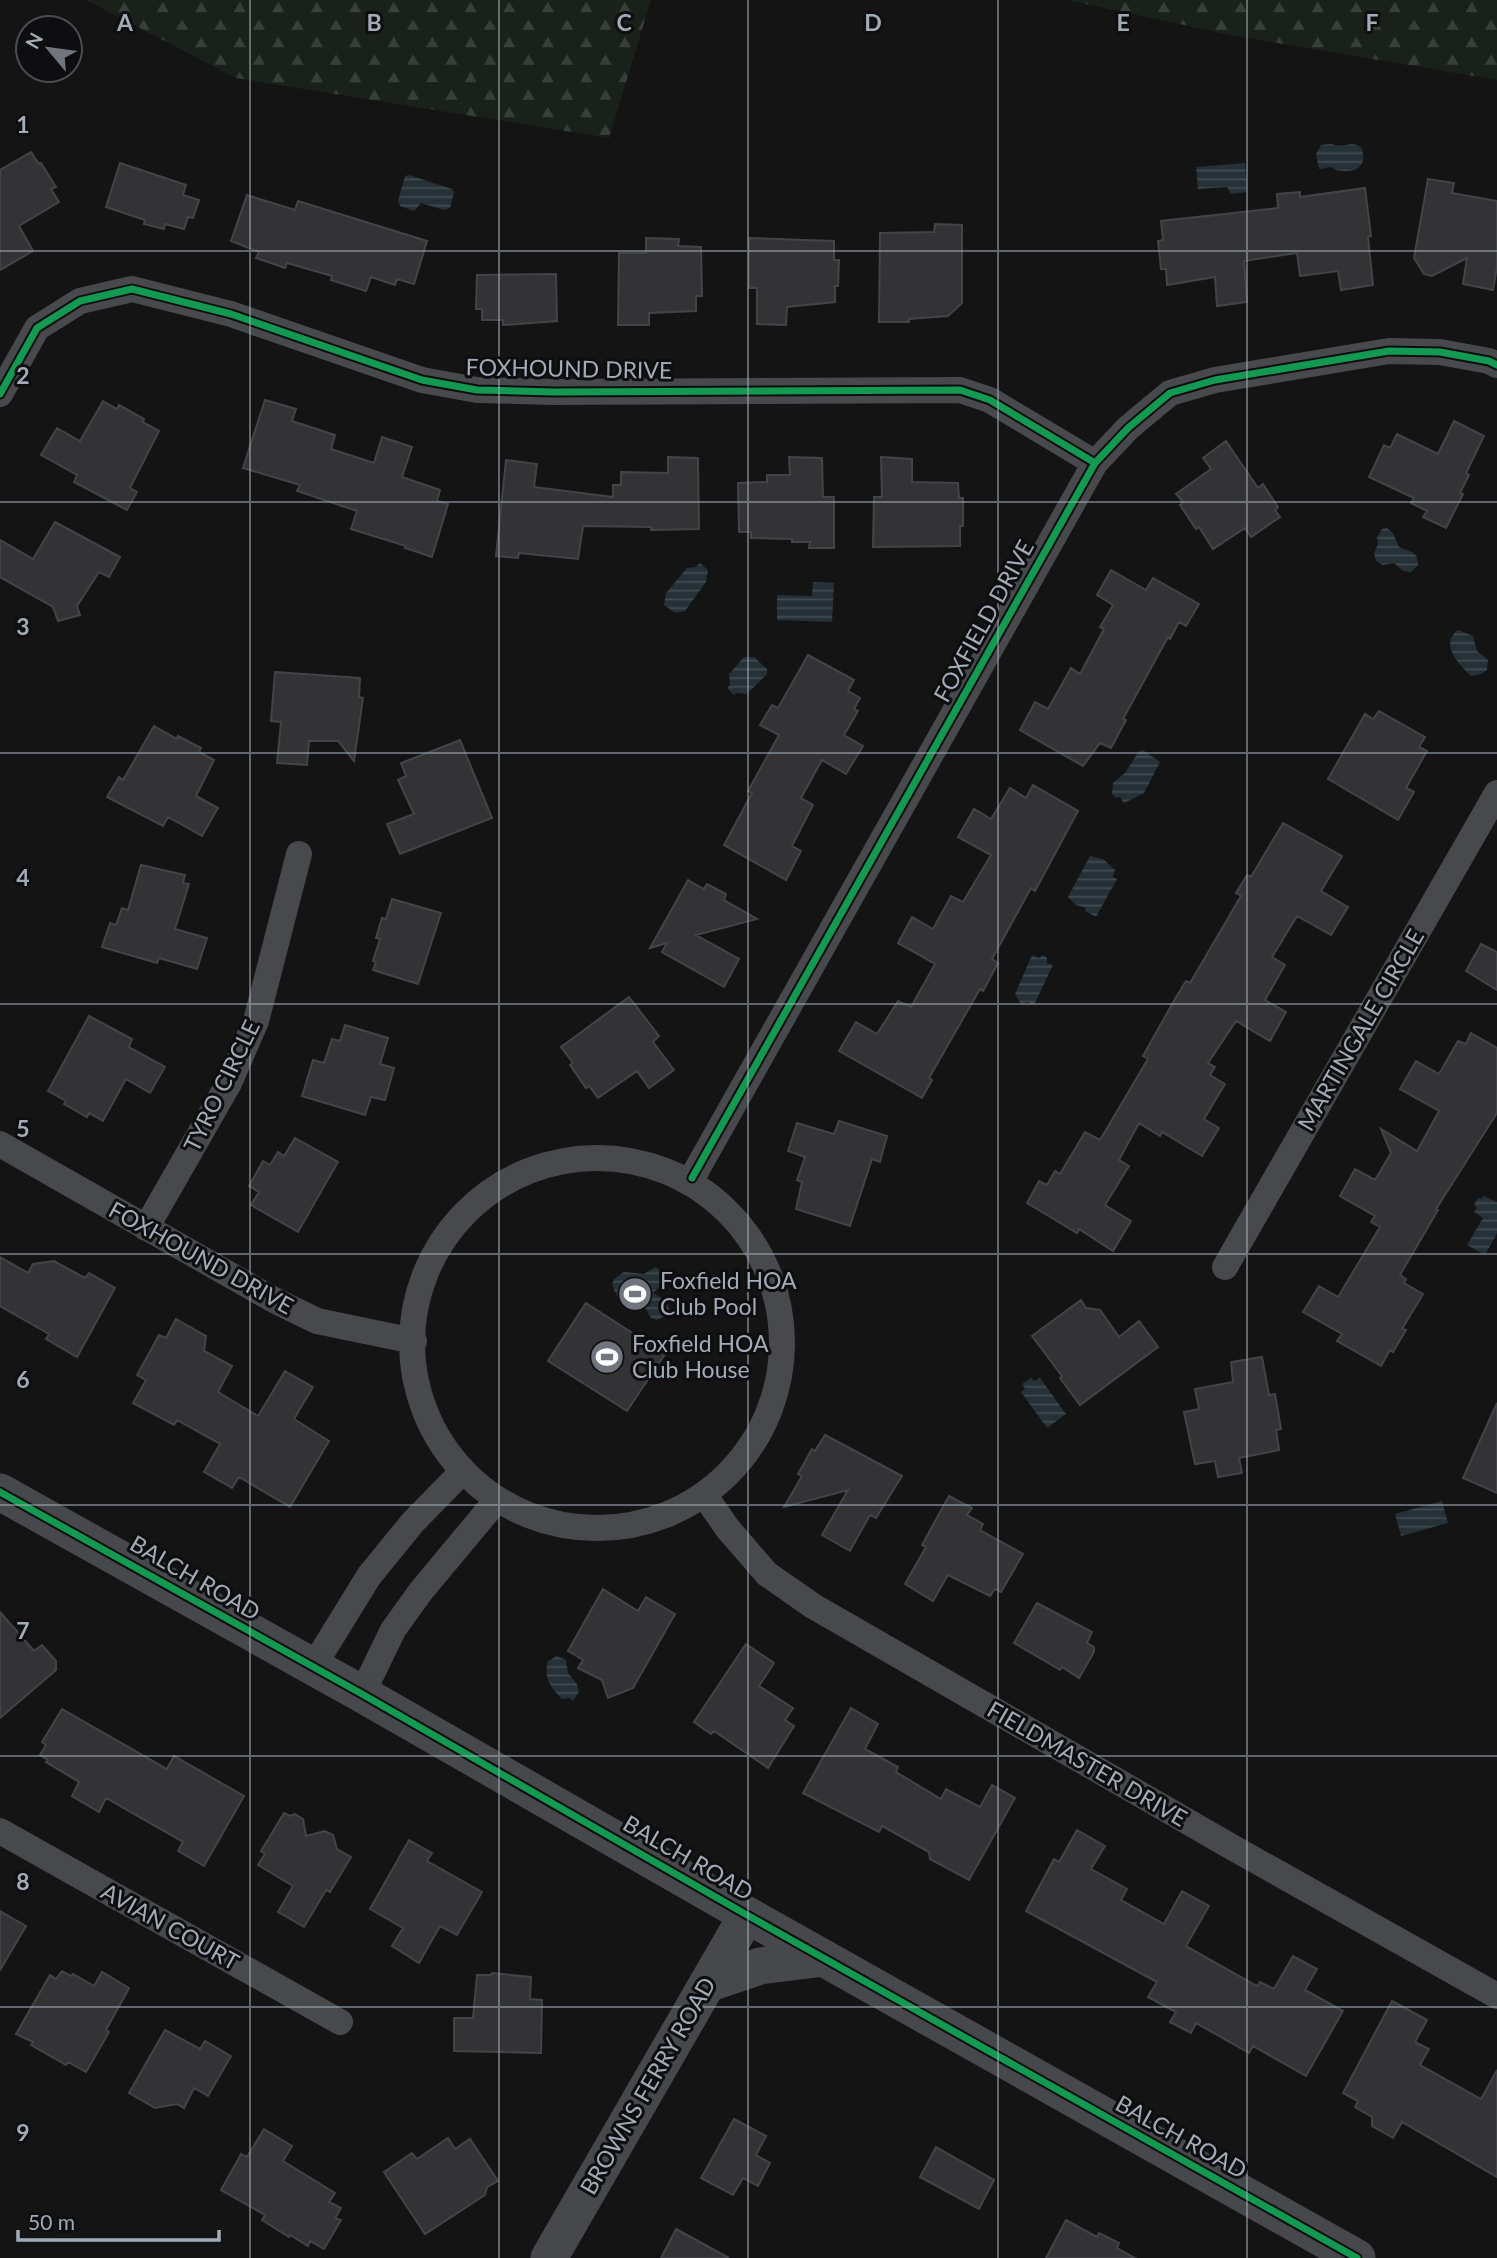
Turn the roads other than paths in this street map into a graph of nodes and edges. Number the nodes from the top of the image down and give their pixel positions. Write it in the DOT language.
graph roads {
  1 [pos="1497,365"];
  2 [pos="0,394"];
  3 [pos="1095,463"];
  4 [pos="1497,793"];
  5 [pos="299,854"];
  6 [pos="0,1144"];
  7 [pos="692,1178"];
  8 [pos="146,1228"];
  9 [pos="1225,1267"];
  10 [pos="414,1341"];
  11 [pos="461,1473"];
  12 [pos="0,1492"];
  13 [pos="705,1496"];
  14 [pos="496,1501"];
  15 [pos="313,1667"];
  16 [pos="362,1694"];
  17 [pos="0,1831"];
  18 [pos="747,1915"];
  19 [pos="824,1958"];
  20 [pos="707,1984"];
  21 [pos="1497,1996"];
  22 [pos="340,2022"];
  23 [pos="549,2258"];
  24 [pos="1357,2258"];
  1 -- 3 [label="street, FOXFIELD DRIVE"];
  2 -- 3 [label="street, FOXHOUND DRIVE"];
  3 -- 7 [label="street, FOXFIELD DRIVE"];
  4 -- 9 [label="street, MARTINGALE CIRCLE"];
  5 -- 8 [label="street, TYRO CIRCLE"];
  6 -- 8 [label="street, FOXHOUND DRIVE"];
  7 -- 10 [label="street"];
  7 -- 13 [label="street"];
  8 -- 10 [label="street, FOXHOUND DRIVE"];
  10 -- 11 [label="street"];
  11 -- 14 [label="street"];
  11 -- 15 [label="street"];
  12 -- 15 [label="street, BALCH ROAD"];
  13 -- 14 [label="street"];
  13 -- 21 [label="street, FIELDMASTER DRIVE"];
  14 -- 16 [label="street"];
  15 -- 16 [label="street, BALCH ROAD"];
  16 -- 18 [label="street, BALCH ROAD"];
  17 -- 22 [label="street, AVIAN COURT"];
  18 -- 19 [label="street, BALCH ROAD"];
  18 -- 20 [label="street, BROWNS FERRY ROAD"];
  19 -- 20 [label="street"];
  19 -- 24 [label="street, BALCH ROAD"];
  20 -- 23 [label="street, BROWNS FERRY ROAD"];
}
